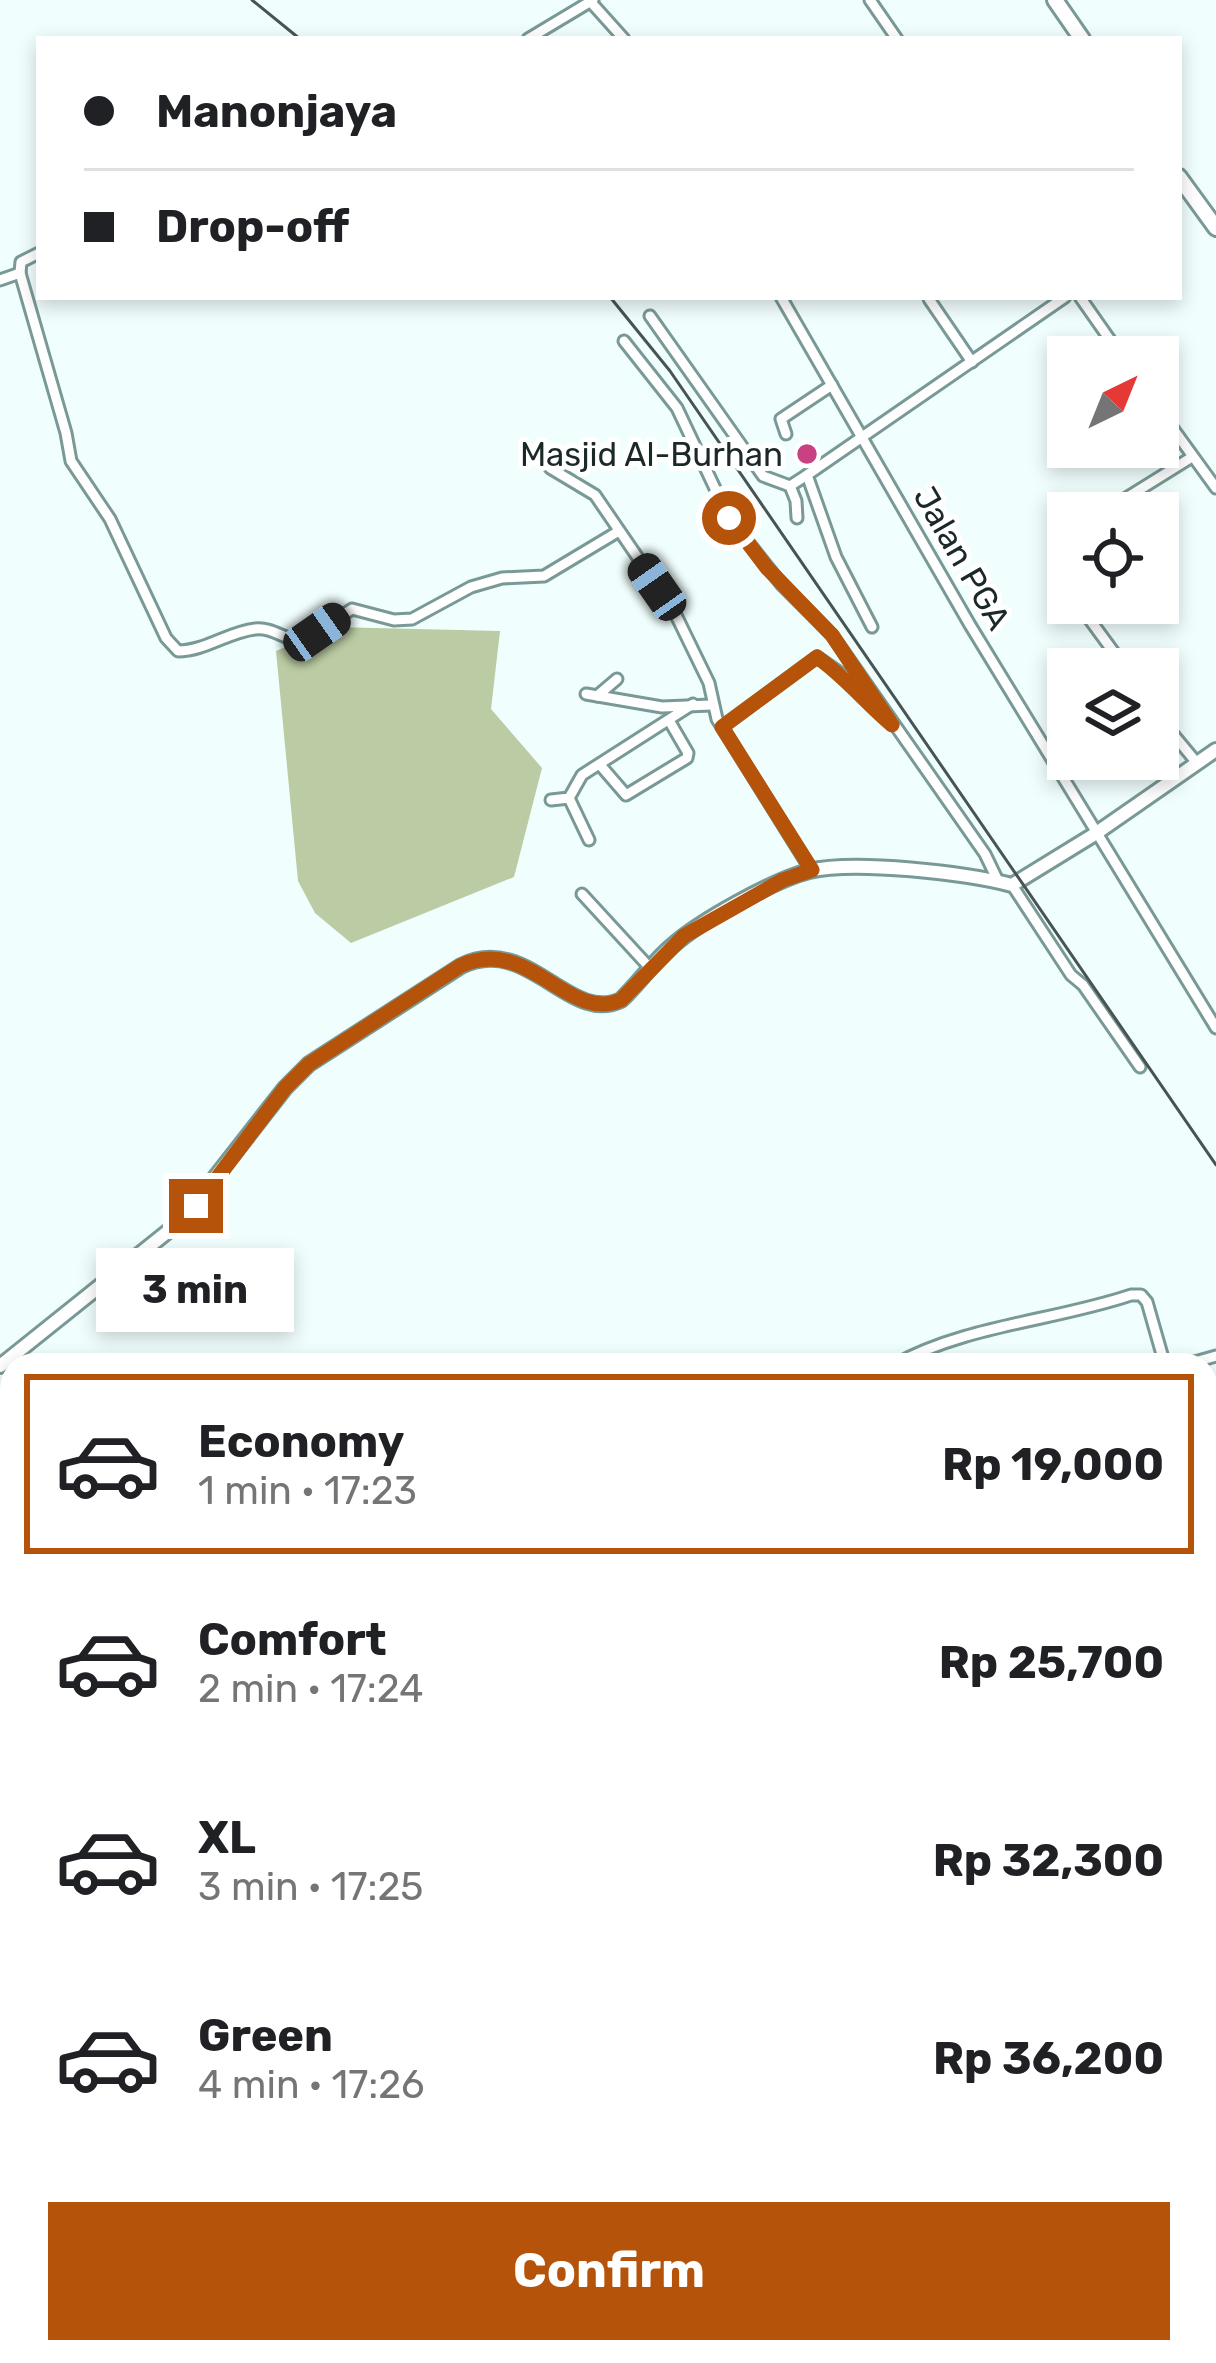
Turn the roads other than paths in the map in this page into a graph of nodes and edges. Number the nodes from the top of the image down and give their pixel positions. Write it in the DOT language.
graph roads {
  1 [pos="870,0"];
  2 [pos="1055,0"];
  3 [pos="592,2"];
  4 [pos="534,36"];
  5 [pos="621,36"];
  6 [pos="895,36"];
  7 [pos="1080,36"];
  8 [pos="1182,182"];
  9 [pos="1216,228"];
  10 [pos="36,254"];
  11 [pos="20,273"];
  12 [pos="0,280"];
  13 [pos="784,300"];
  14 [pos="929,300"];
  15 [pos="1061,300"];
  16 [pos="1083,302"];
  17 [pos="650,316"];
  18 [pos="1107,336"];
  19 [pos="624,341"];
  20 [pos="972,362"];
  21 [pos="832,385"];
  22 [pos="786,434"];
  23 [pos="861,438"];
  24 [pos="1179,438"];
  25 [pos="1192,457"];
  26 [pos="550,468"];
  27 [pos="807,475"];
  28 [pos="790,487"];
  29 [pos="1216,488"];
  30 [pos="1135,492"];
  31 [pos="796,518"];
  32 [pos="619,531"];
  33 [pos="872,627"];
  34 [pos="617,679"];
  35 [pos="693,704"];
  36 [pos="711,705"];
  37 [pos="670,722"];
  38 [pos="892,725"];
  39 [pos="722,727"];
  40 [pos="1179,741"];
  41 [pos="1216,751"];
  42 [pos="1197,763"];
  43 [pos="601,766"];
  44 [pos="569,798"];
  45 [pos="551,800"];
  46 [pos="1095,834"];
  47 [pos="589,840"];
  48 [pos="812,870"];
  49 [pos="1005,883"];
  50 [pos="583,894"];
  51 [pos="650,968"];
  52 [pos="1216,1028"];
  53 [pos="1140,1067"];
  54 [pos="16,1353"];
  55 [pos="915,1353"];
  56 [pos="1162,1353"];
  1 -- 6 [label="street"];
  2 -- 7 [label="main road"];
  3 -- 4 [label="street"];
  3 -- 5 [label="street"];
  8 -- 9 [label="main road"];
  10 -- 11 [label="street"];
  11 -- 12 [label="street"];
  11 -- 32 [label="street"];
  13 -- 21 [label="street, Jalan PGA"];
  14 -- 20 [label="street"];
  15 -- 20 [label="street"];
  16 -- 18 [label="street"];
  17 -- 28 [label="street"];
  19 -- 38 [label="street"];
  20 -- 23 [label="street"];
  21 -- 22 [label="street"];
  21 -- 23 [label="street, Jalan PGA"];
  23 -- 27 [label="street"];
  23 -- 46 [label="street, Jalan PGA"];
  24 -- 25 [label="street"];
  25 -- 29 [label="street"];
  25 -- 30 [label="street"];
  26 -- 32 [label="street"];
  27 -- 28 [label="street"];
  27 -- 33 [label="street"];
  28 -- 31 [label="street"];
  32 -- 36 [label="street"];
  34 -- 35 [label="street"];
  35 -- 36 [label="street"];
  35 -- 37 [label="street"];
  36 -- 39 [label="street"];
  37 -- 43 [label="street"];
  37 -- 43 [label="street"];
  38 -- 39 [label="street"];
  38 -- 49 [label="street"];
  39 -- 48 [label="street"];
  40 -- 42 [label="street"];
  41 -- 42 [label="main road"];
  42 -- 46 [label="main road"];
  43 -- 44 [label="street"];
  44 -- 45 [label="street"];
  44 -- 47 [label="street"];
  46 -- 49 [label="main road"];
  46 -- 52 [label="street, Jalan PGA"];
  48 -- 49 [label="main road"];
  48 -- 51 [label="main road"];
  49 -- 53 [label="street"];
  50 -- 51 [label="street"];
  51 -- 54 [label="main road"];
  55 -- 56 [label="street"];
}
